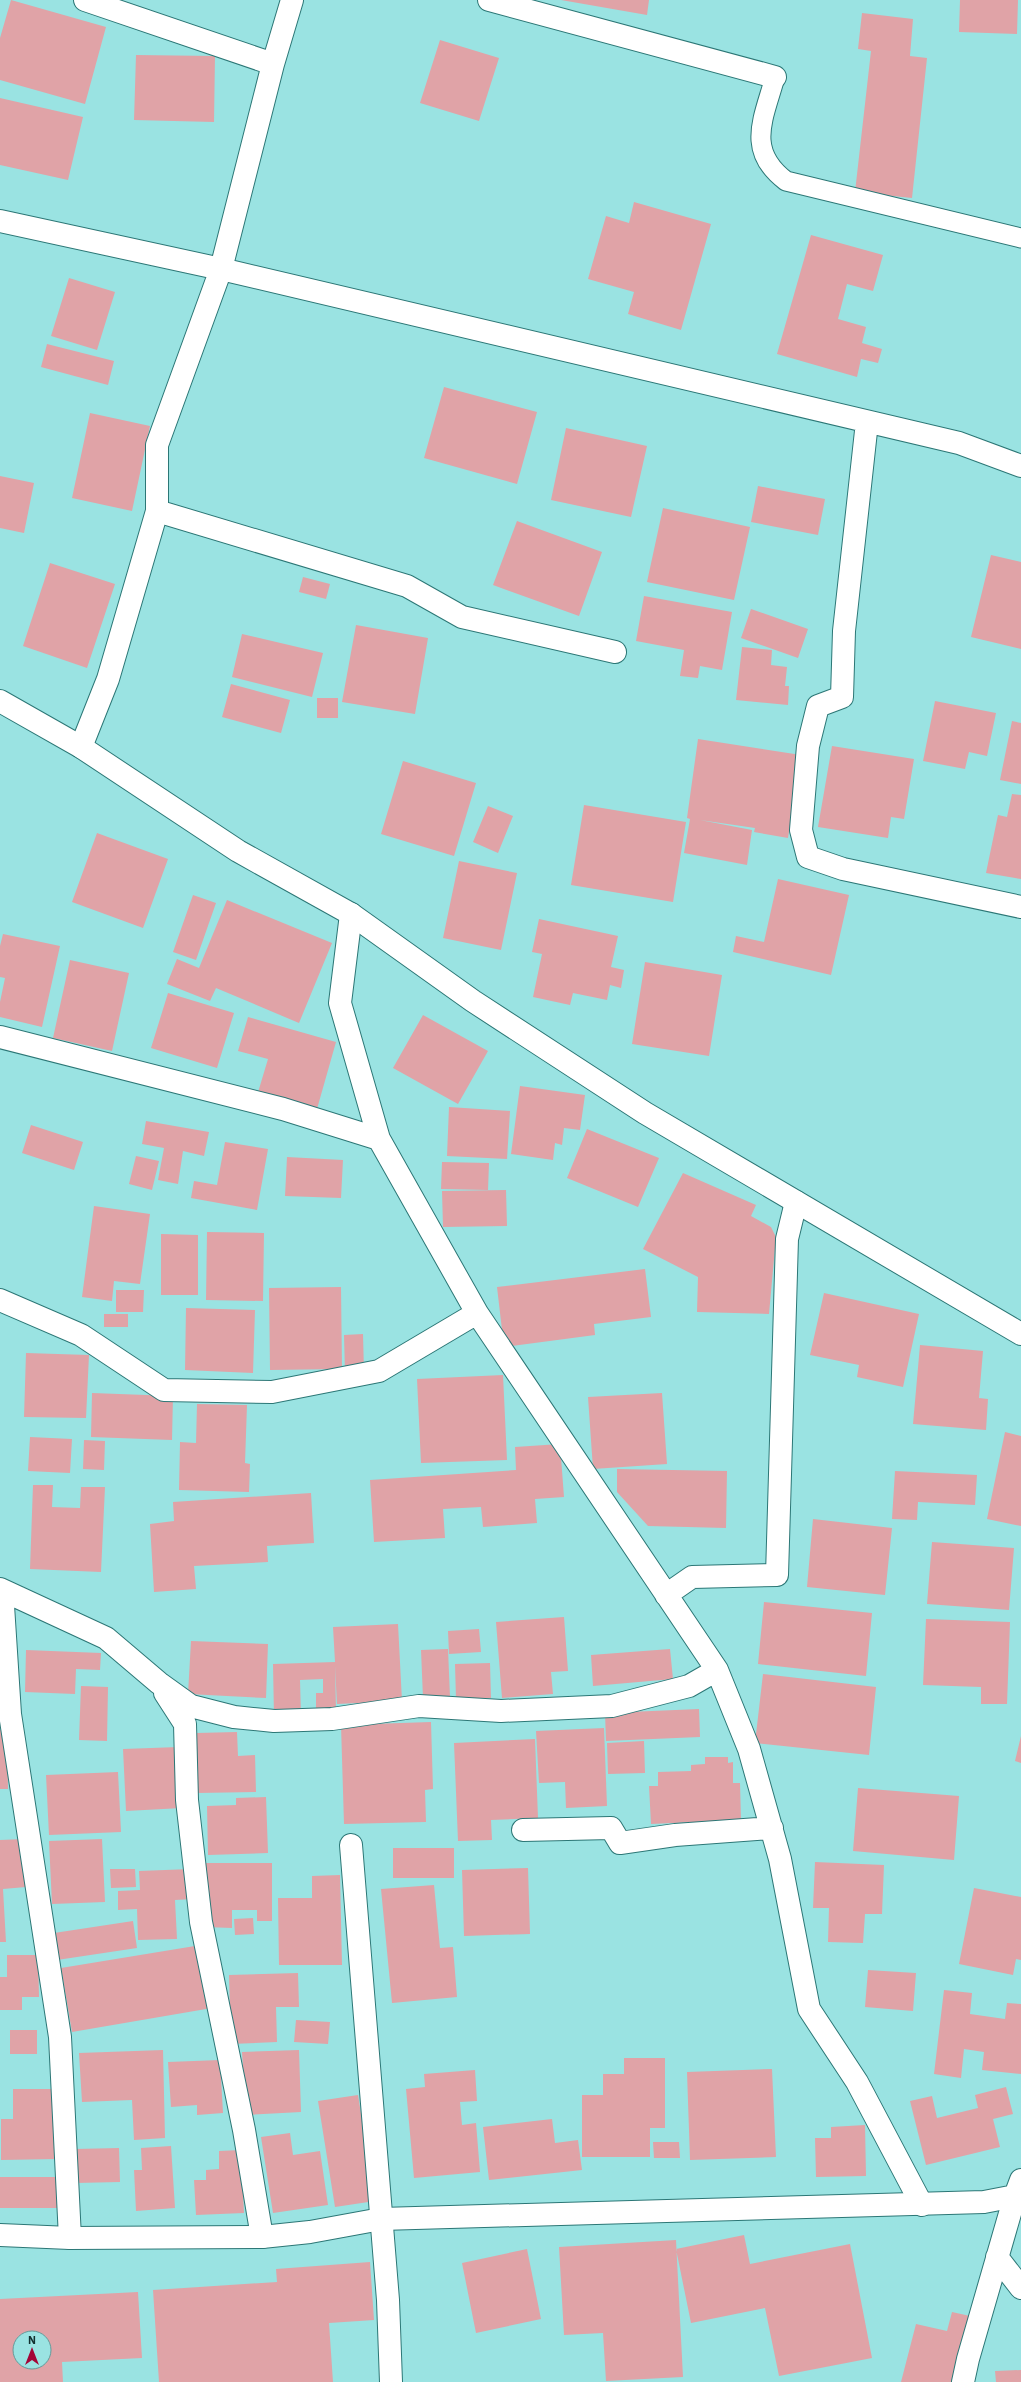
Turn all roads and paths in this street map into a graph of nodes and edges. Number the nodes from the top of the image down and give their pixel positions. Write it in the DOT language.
graph roads {
  1 [pos="85,0"];
  2 [pos="292,0"];
  3 [pos="489,0"];
  4 [pos="273,64"];
  5 [pos="775,77"];
  6 [pos="0,220"];
  7 [pos="1021,238"];
  8 [pos="221,269"];
  9 [pos="867,422"];
  10 [pos="1021,466"];
  11 [pos="157,511"];
  12 [pos="615,652"];
  13 [pos="0,701"];
  14 [pos="81,747"];
  15 [pos="1021,907"];
  16 [pos="351,914"];
  17 [pos="0,1037"];
  18 [pos="379,1139"];
  19 [pos="796,1202"];
  20 [pos="0,1300"];
  21 [pos="477,1313"];
  22 [pos="1021,1334"];
  23 [pos="1,1590"];
  24 [pos="666,1595"];
  25 [pos="717,1670"];
  26 [pos="159,1683"];
  27 [pos="772,1828"];
  28 [pos="523,1830"];
  29 [pos="351,1845"];
  30 [pos="1019,2192"];
  31 [pos="922,2204"];
  32 [pos="381,2219"];
  33 [pos="0,2235"];
  34 [pos="262,2237"];
  35 [pos="70,2238"];
  36 [pos="997,2258"];
  37 [pos="1021,2288"];
  38 [pos="391,2382"];
  39 [pos="963,2382"];
  1 -- 4 [label="street"];
  2 -- 4 [label="street"];
  3 -- 5 [label="street"];
  4 -- 8 [label="street"];
  5 -- 7 [label="lane"];
  6 -- 8 [label="street"];
  8 -- 9 [label="street"];
  8 -- 11 [label="street"];
  9 -- 10 [label="street"];
  9 -- 15 [label="street"];
  11 -- 12 [label="street"];
  11 -- 14 [label="street"];
  13 -- 14 [label="street"];
  14 -- 16 [label="street"];
  16 -- 18 [label="street"];
  16 -- 19 [label="street"];
  17 -- 18 [label="street"];
  18 -- 21 [label="street"];
  19 -- 22 [label="street"];
  19 -- 24 [label="street"];
  20 -- 21 [label="street"];
  21 -- 24 [label="street"];
  23 -- 26 [label="street"];
  23 -- 35 [label="street"];
  24 -- 25 [label="street"];
  25 -- 26 [label="street"];
  25 -- 27 [label="street"];
  26 -- 34 [label="street"];
  27 -- 28 [label="street"];
  27 -- 31 [label="street"];
  29 -- 32 [label="street"];
  30 -- 31 [label="street"];
  30 -- 36 [label="street"];
  31 -- 32 [label="street"];
  32 -- 34 [label="street"];
  32 -- 38 [label="street"];
  33 -- 35 [label="street"];
  34 -- 35 [label="street"];
  36 -- 37 [label="street"];
  36 -- 39 [label="street"];
}
